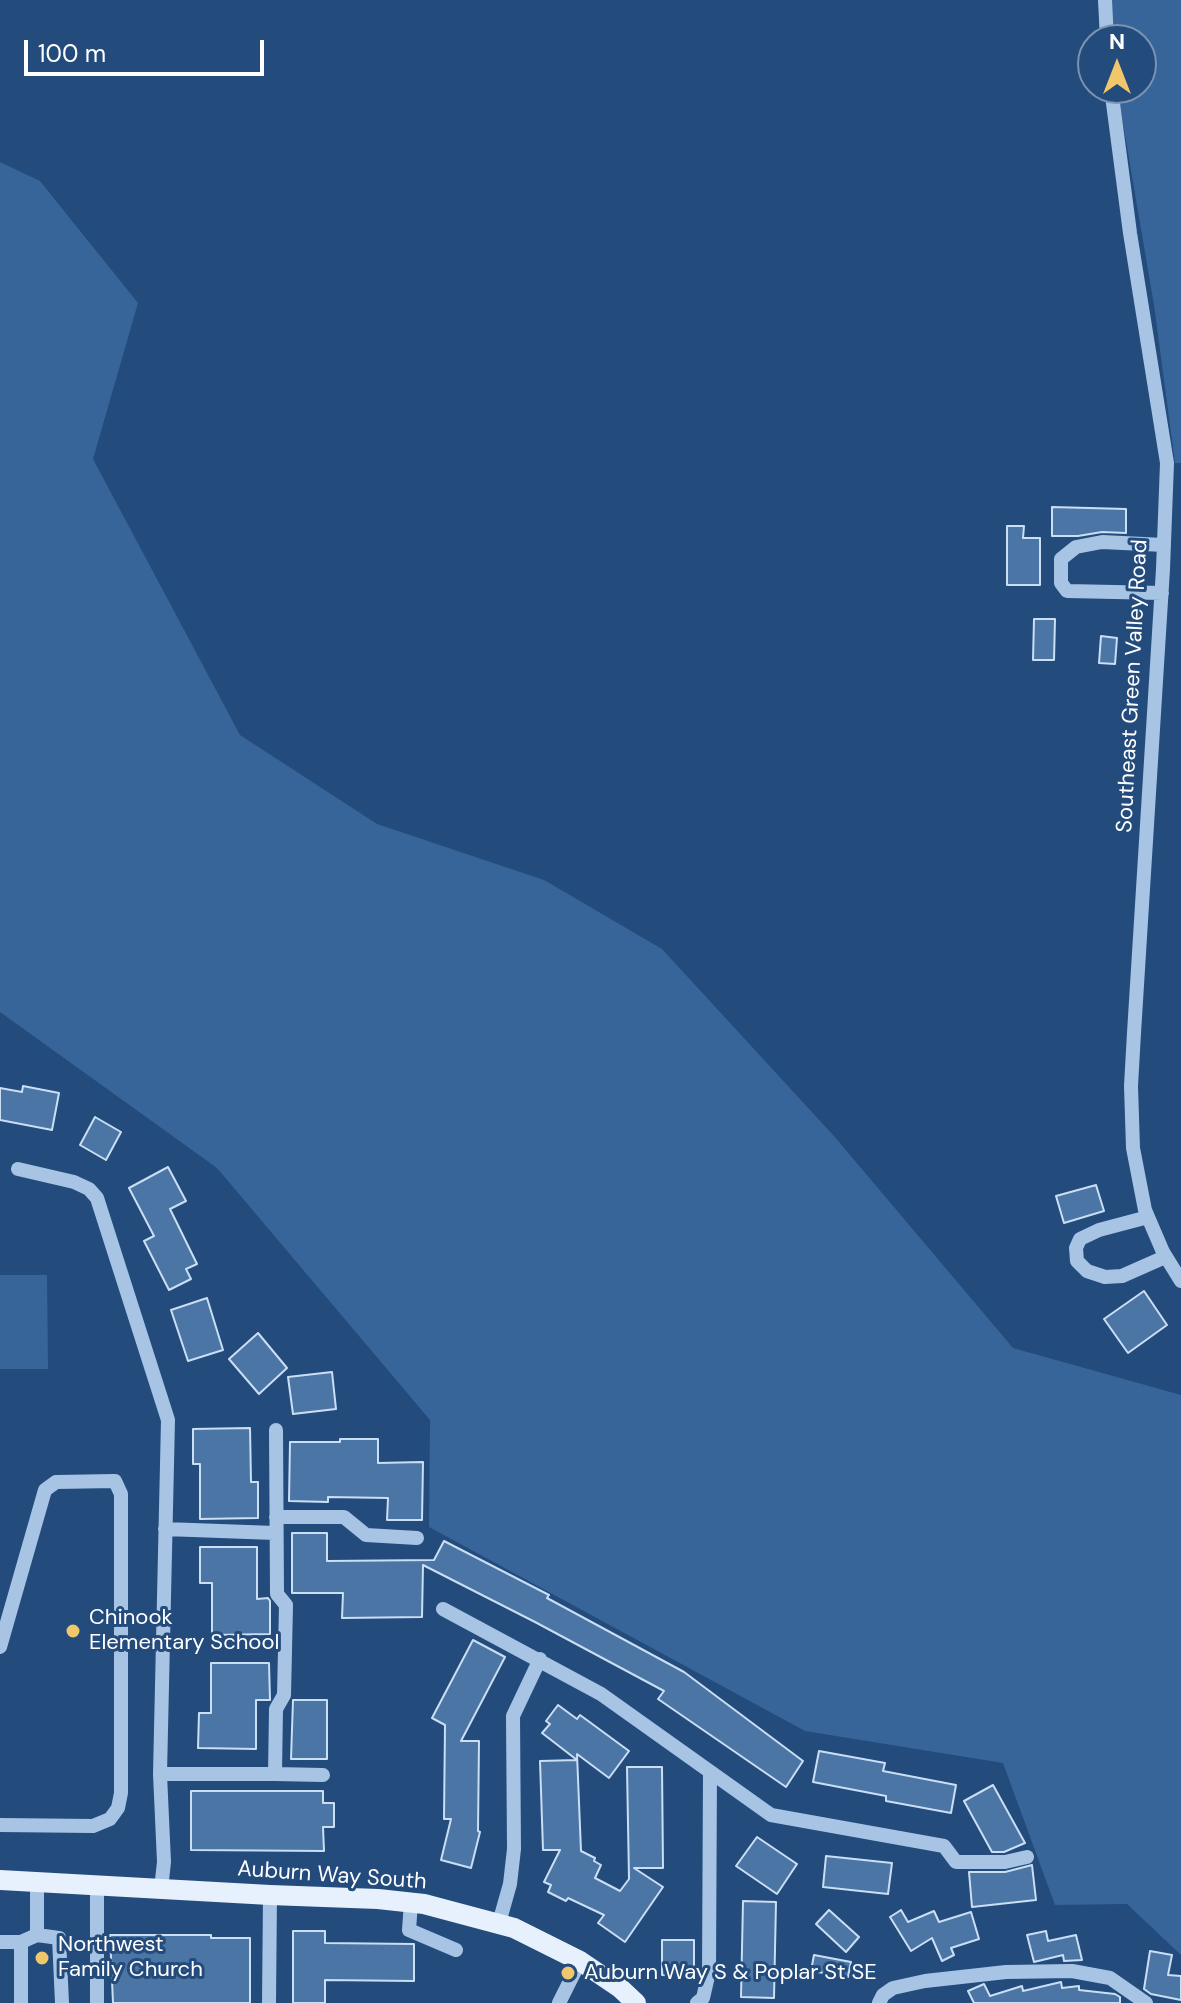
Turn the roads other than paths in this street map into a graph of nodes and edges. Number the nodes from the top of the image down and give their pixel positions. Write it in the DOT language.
graph roads {
  1 [pos="1105,0"];
  2 [pos="1106,24"];
  3 [pos="1113,104"];
  4 [pos="1174,498"];
  5 [pos="1164,545"];
  6 [pos="1162,593"];
  7 [pos="18,1169"];
  8 [pos="1148,1217"];
  9 [pos="1165,1257"];
  10 [pos="1181,1281"];
  11 [pos="276,1430"];
  12 [pos="275,1525"];
  13 [pos="165,1529"];
  14 [pos="417,1538"];
  15 [pos="443,1609"];
  16 [pos="0,1647"];
  17 [pos="540,1659"];
  18 [pos="710,1772"];
  19 [pos="160,1774"];
  20 [pos="275,1774"];
  21 [pos="323,1775"];
  22 [pos="0,1825"];
  23 [pos="1027,1857"];
  24 [pos="0,1880"];
  25 [pos="37,1883"];
  26 [pos="97,1887"];
  27 [pos="161,1889"];
  28 [pos="270,1895"];
  29 [pos="411,1902"];
  30 [pos="499,1923"];
  31 [pos="37,1935"];
  32 [pos="0,1942"];
  33 [pos="21,1942"];
  34 [pos="456,1950"];
  35 [pos="580,1961"];
  36 [pos="21,2003"];
  37 [pos="62,2003"];
  38 [pos="97,2003"];
  39 [pos="269,2003"];
  40 [pos="559,2003"];
  41 [pos="636,2003"];
  42 [pos="697,2003"];
  43 [pos="879,2003"];
  44 [pos="1146,2003"];
  1 -- 2 [label="street"];
  3 -- 4 [label="street, Southeast Green Valley Road"];
  4 -- 5 [label="street, Southeast Green Valley Road"];
  5 -- 6 [label="street, Southeast Green Valley Road"];
  5 -- 6 [label="street"];
  6 -- 8 [label="street, Southeast Green Valley Road"];
  7 -- 13 [label="street"];
  8 -- 9 [label="street, Southeast Green Valley Road"];
  8 -- 9 [label="street"];
  9 -- 10 [label="street, Southeast Green Valley Road"];
  11 -- 12 [label="street"];
  12 -- 13 [label="street"];
  12 -- 14 [label="street"];
  12 -- 20 [label="street"];
  13 -- 19 [label="street"];
  15 -- 17 [label="street"];
  16 -- 22 [label="street"];
  17 -- 18 [label="street"];
  17 -- 30 [label="street"];
  18 -- 23 [label="street"];
  18 -- 42 [label="street"];
  19 -- 20 [label="street"];
  19 -- 27 [label="street"];
  20 -- 21 [label="street"];
  24 -- 25 [label="main road, Auburn Way South"];
  25 -- 26 [label="main road, Auburn Way South"];
  25 -- 31 [label="street"];
  26 -- 27 [label="main road, Auburn Way South"];
  26 -- 38 [label="street"];
  27 -- 28 [label="main road, Auburn Way South"];
  28 -- 29 [label="main road, Auburn Way South"];
  28 -- 39 [label="street"];
  29 -- 30 [label="main road, Auburn Way South"];
  29 -- 34 [label="street"];
  30 -- 35 [label="main road, Auburn Way South"];
  31 -- 33 [label="street"];
  31 -- 37 [label="street"];
  32 -- 33 [label="street"];
  33 -- 36 [label="street"];
  35 -- 40 [label="street"];
  35 -- 41 [label="main road, Auburn Way South"];
  43 -- 44 [label="street"];
}
